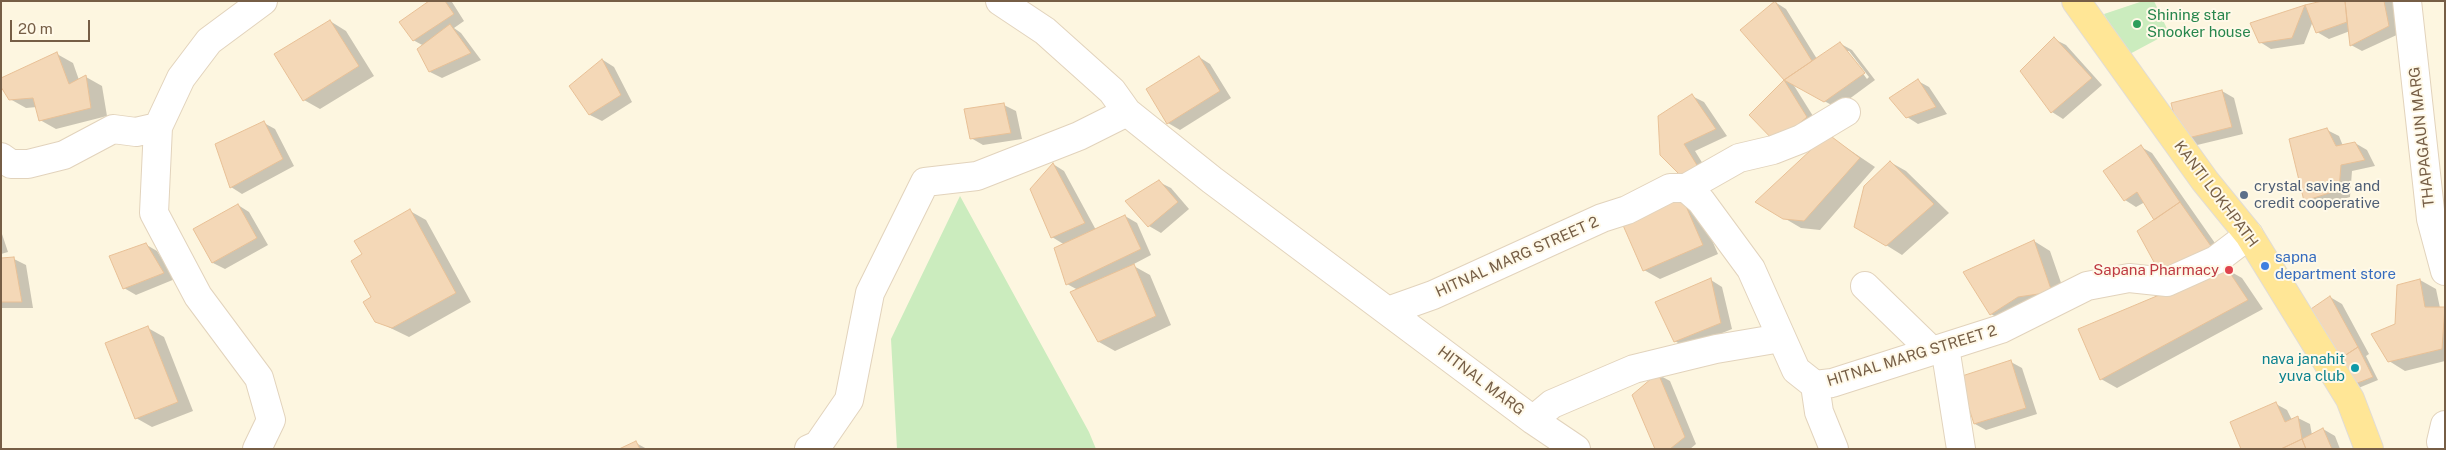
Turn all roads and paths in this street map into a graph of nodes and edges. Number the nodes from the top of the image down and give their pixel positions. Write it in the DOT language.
graph roads {
  1 [pos="263,1"];
  2 [pos="1000,1"];
  3 [pos="2076,1"];
  4 [pos="2408,1"];
  5 [pos="1128,112"];
  6 [pos="1846,112"];
  7 [pos="158,127"];
  8 [pos="1,157"];
  9 [pos="1686,188"];
  10 [pos="2249,234"];
  11 [pos="2445,271"];
  12 [pos="1865,286"];
  13 [pos="1388,311"];
  14 [pos="1781,338"];
  15 [pos="1938,349"];
  16 [pos="1815,385"];
  17 [pos="1533,420"];
  18 [pos="257,449"];
  19 [pos="809,449"];
  20 [pos="1576,449"];
  21 [pos="1834,449"];
  22 [pos="1961,449"];
  23 [pos="2369,449"];
  1 -- 7 [label="street"];
  2 -- 5 [label="street, HITNAL MARG"];
  3 -- 10 [label="main road, KANTI LOKHPATH"];
  4 -- 11 [label="street, THAPAGAUN MARG"];
  5 -- 13 [label="street, HITNAL MARG"];
  5 -- 19 [label="street"];
  6 -- 9 [label="street"];
  7 -- 8 [label="street"];
  7 -- 18 [label="street"];
  9 -- 13 [label="street, HITNAL MARG STREET 2"];
  9 -- 14 [label="street, HITNAL MARG STREET 2"];
  10 -- 15 [label="street, HITNAL MARG STREET 2"];
  10 -- 23 [label="main road, KANTI LOKHPATH"];
  12 -- 15 [label="street"];
  13 -- 17 [label="street, HITNAL MARG"];
  14 -- 16 [label="street, HITNAL MARG STREET 2"];
  14 -- 17 [label="street"];
  15 -- 16 [label="street, HITNAL MARG STREET 2"];
  15 -- 22 [label="street"];
  16 -- 21 [label="street"];
  17 -- 20 [label="street, HITNAL MARG"];
}
